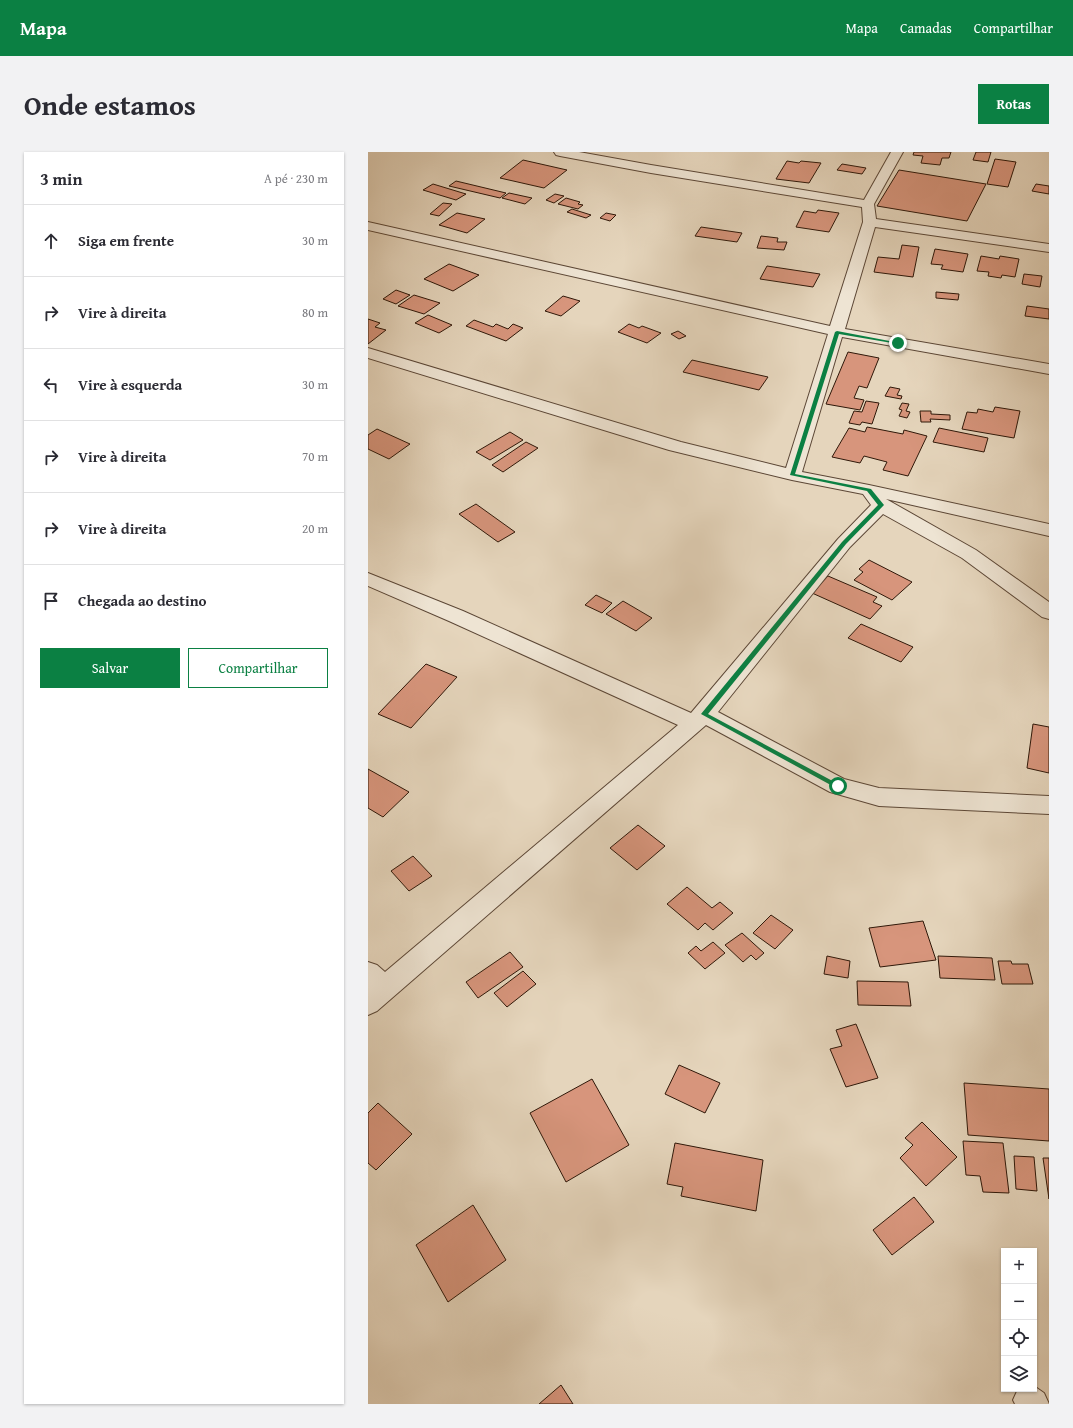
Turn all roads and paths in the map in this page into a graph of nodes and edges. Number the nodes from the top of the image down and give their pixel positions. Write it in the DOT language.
graph roads {
  1 [pos="560,152"];
  2 [pos="897,152"];
  3 [pos="868,204"];
  4 [pos="870,222"];
  5 [pos="368,226"];
  6 [pos="1049,248"];
  7 [pos="837,332"];
  8 [pos="368,353"];
  9 [pos="1049,370"];
  10 [pos="792,475"];
  11 [pos="875,498"];
  12 [pos="1049,530"];
  13 [pos="368,579"];
  14 [pos="1049,612"];
  15 [pos="699,719"];
  16 [pos="1049,805"];
  17 [pos="373,988"];
  1 -- 3 [label="street"];
  2 -- 3 [label="street"];
  3 -- 4 [label="street"];
  4 -- 6 [label="street"];
  4 -- 7 [label="street"];
  5 -- 7 [label="street"];
  7 -- 9 [label="street"];
  7 -- 10 [label="street"];
  8 -- 10 [label="street"];
  10 -- 11 [label="street"];
  11 -- 12 [label="street"];
  11 -- 14 [label="street"];
  11 -- 15 [label="street"];
  13 -- 15 [label="street"];
  15 -- 16 [label="street"];
  15 -- 17 [label="street"];
}
